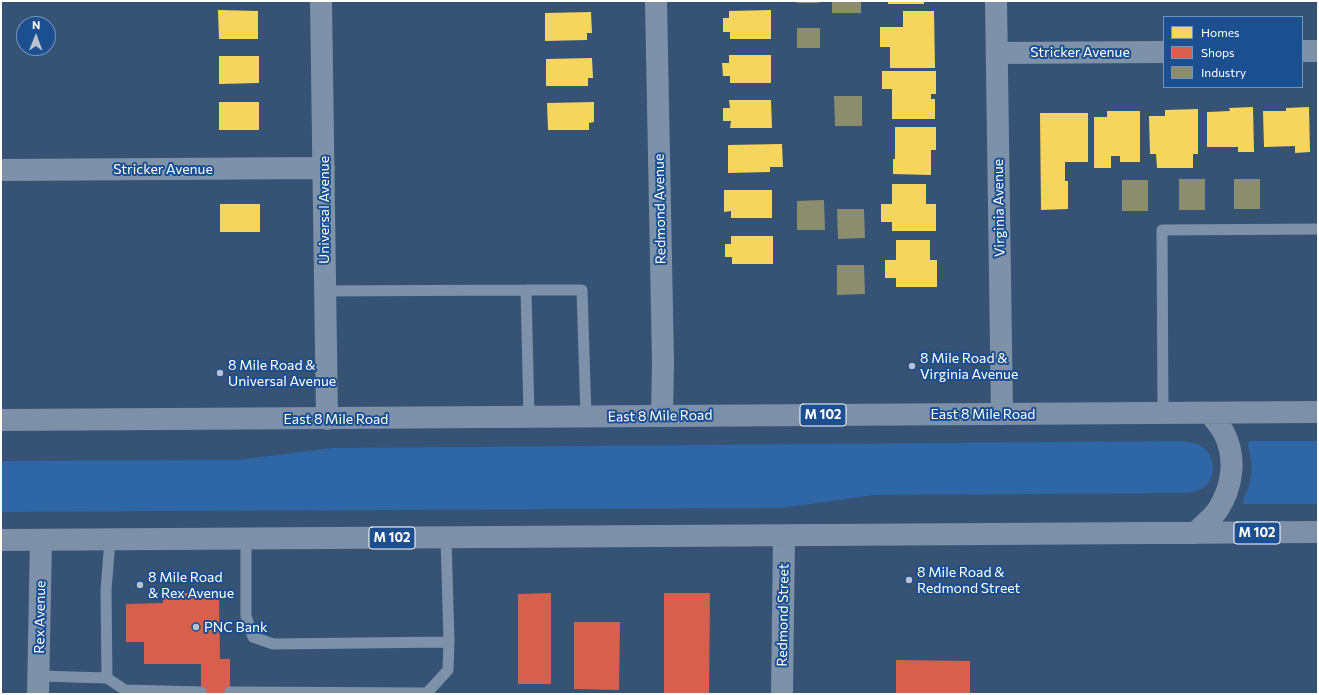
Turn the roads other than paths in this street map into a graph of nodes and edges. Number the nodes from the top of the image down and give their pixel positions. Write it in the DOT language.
graph roads {
  1 [pos="321,1"];
  2 [pos="656,1"];
  3 [pos="996,1"];
  4 [pos="1318,50"];
  5 [pos="1303,51"];
  6 [pos="1163,52"];
  7 [pos="997,53"];
  8 [pos="324,168"];
  9 [pos="1,170"];
  10 [pos="1318,230"];
  11 [pos="526,290"];
  12 [pos="324,291"];
  13 [pos="1318,412"];
  14 [pos="1163,413"];
  15 [pos="1210,413"];
  16 [pos="1002,414"];
  17 [pos="662,416"];
  18 [pos="529,417"];
  19 [pos="586,417"];
  20 [pos="327,419"];
  21 [pos="1,420"];
  22 [pos="1318,532"];
  23 [pos="1195,533"];
  24 [pos="784,536"];
  25 [pos="446,538"];
  26 [pos="246,539"];
  27 [pos="1,540"];
  28 [pos="41,540"];
  29 [pos="110,540"];
  30 [pos="449,642"];
  31 [pos="107,678"];
  32 [pos="39,685"];
  33 [pos="128,692"];
  34 [pos="201,692"];
  35 [pos="230,692"];
  36 [pos="272,693"];
  37 [pos="782,694"];
  1 -- 8 [label="street, Universal Avenue"];
  2 -- 17 [label="street, Redmond Avenue"];
  3 -- 7 [label="street, Virginia Avenue"];
  4 -- 5 [label="street"];
  6 -- 7 [label="street, Stricker Avenue"];
  7 -- 16 [label="street, Virginia Avenue"];
  8 -- 9 [label="street, Stricker Avenue"];
  8 -- 12 [label="street, Universal Avenue"];
  10 -- 14 [label="lane"];
  11 -- 12 [label="lane"];
  11 -- 18 [label="lane"];
  11 -- 19 [label="lane"];
  12 -- 20 [label="street, Universal Avenue"];
  13 -- 15 [label="highway, East 8 Mile Road / M 102"];
  14 -- 15 [label="highway, East 8 Mile Road / M 102"];
  14 -- 16 [label="highway, East 8 Mile Road / M 102"];
  15 -- 23 [label="highway"];
  16 -- 17 [label="highway, East 8 Mile Road / M 102"];
  17 -- 19 [label="highway, East 8 Mile Road / M 102"];
  18 -- 19 [label="highway, East 8 Mile Road / M 102"];
  18 -- 20 [label="highway, East 8 Mile Road / M 102"];
  20 -- 21 [label="highway, East 8 Mile Road / M 102"];
  22 -- 23 [label="highway, M 102"];
  23 -- 24 [label="highway, M 102"];
  24 -- 25 [label="highway, M 102"];
  24 -- 37 [label="street, Redmond Street"];
  25 -- 26 [label="highway, M 102"];
  25 -- 30 [label="lane"];
  26 -- 29 [label="highway, M 102"];
  26 -- 30 [label="lane"];
  27 -- 28 [label="highway, M 102"];
  28 -- 29 [label="highway, M 102"];
  28 -- 32 [label="street, Rex Avenue"];
  29 -- 31 [label="lane"];
  30 -- 36 [label="lane"];
  31 -- 32 [label="lane"];
  31 -- 33 [label="lane"];
  33 -- 34 [label="lane"];
  35 -- 36 [label="lane"];
}
